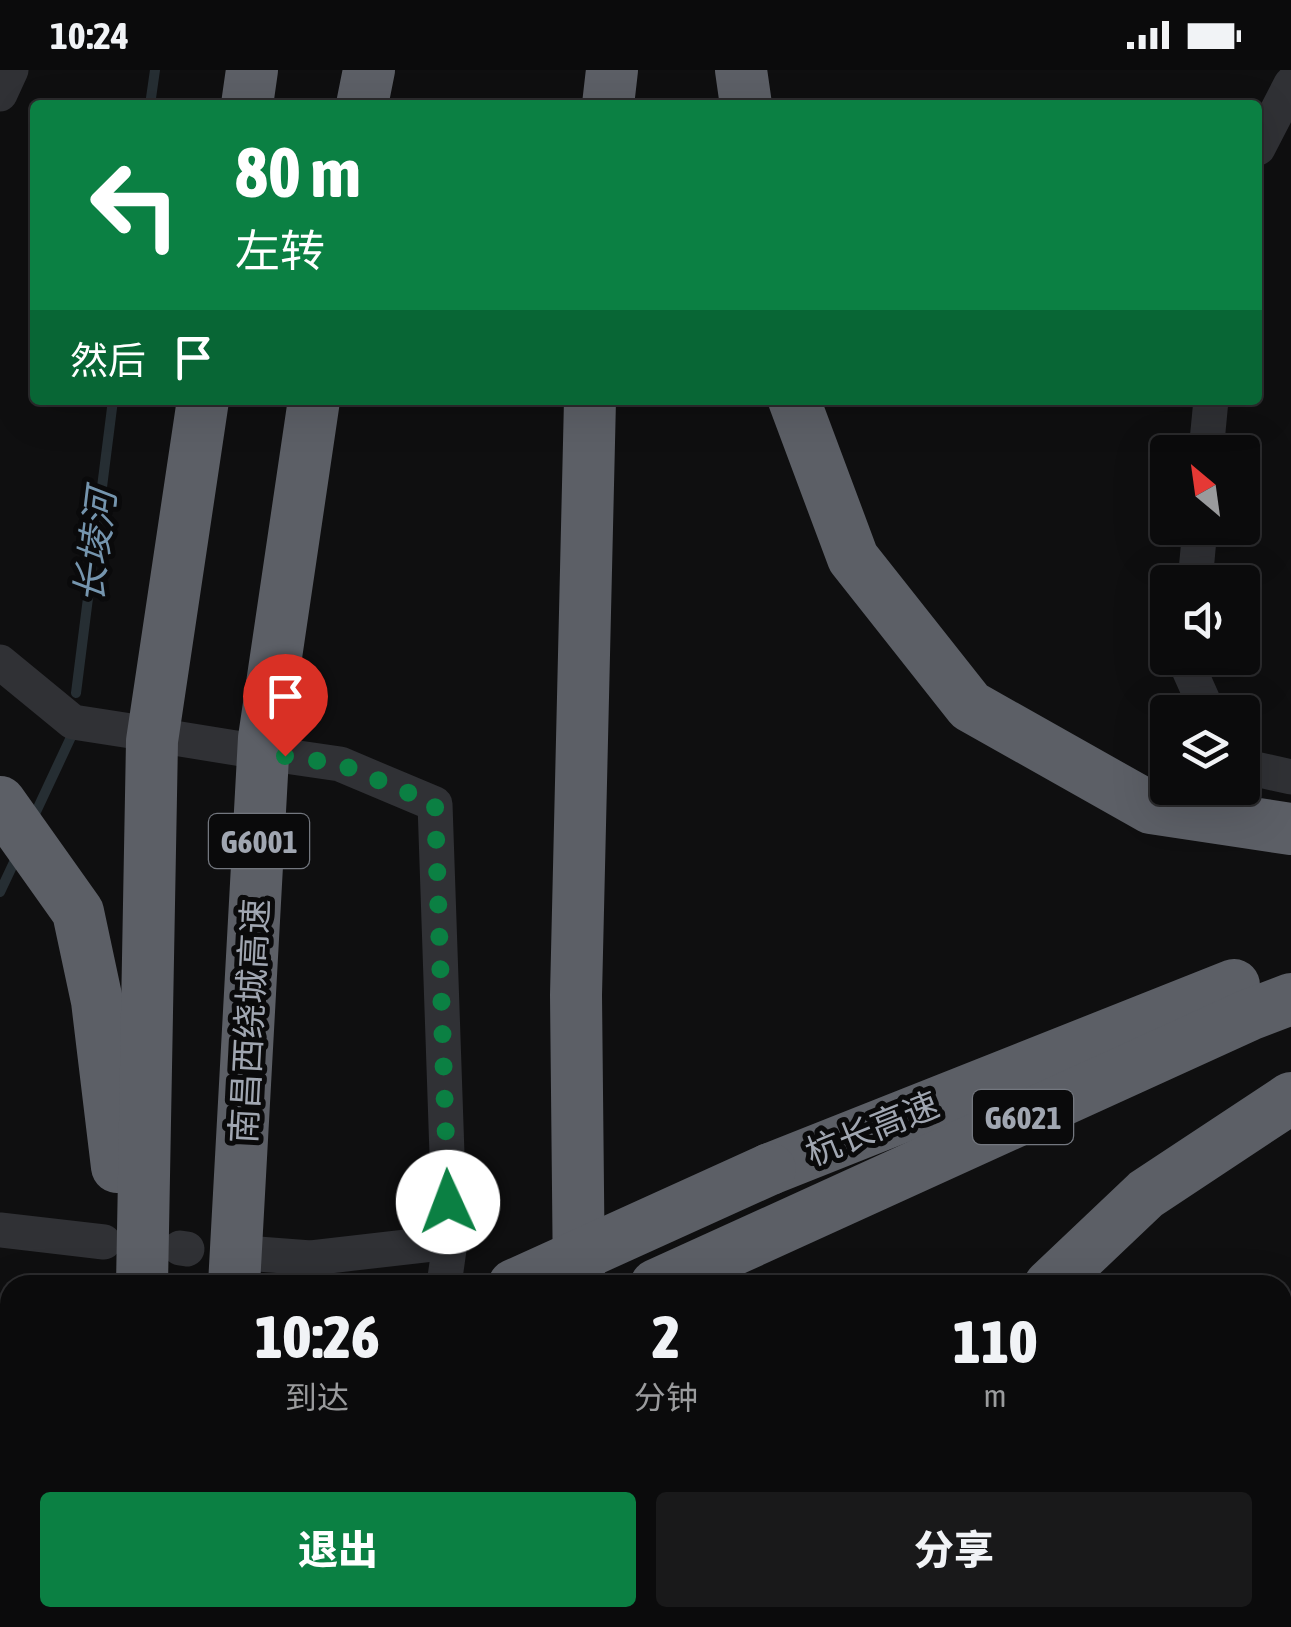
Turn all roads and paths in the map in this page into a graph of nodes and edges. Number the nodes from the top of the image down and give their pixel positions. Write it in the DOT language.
graph roads {
  1 [pos="11,70"];
  2 [pos="252,70"];
  3 [pos="370,70"];
  4 [pos="612,70"];
  5 [pos="741,70"];
  6 [pos="1291,84"];
  7 [pos="0,94"];
  8 [pos="248,100"];
  9 [pos="363,100"];
  10 [pos="609,100"];
  11 [pos="745,100"];
  12 [pos="1262,140"];
  13 [pos="202,405"];
  14 [pos="313,405"];
  15 [pos="590,405"];
  16 [pos="796,405"];
  17 [pos="1211,405"];
  18 [pos="1208,435"];
  19 [pos="0,662"];
  20 [pos="131,732"];
  21 [pos="174,738"];
  22 [pos="242,749"];
  23 [pos="285,756"];
  24 [pos="1260,770"];
  25 [pos="1291,776"];
  26 [pos="0,802"];
  27 [pos="1291,829"];
  28 [pos="1291,962"];
  29 [pos="1291,999"];
  30 [pos="1291,1098"];
  31 [pos="0,1230"];
  32 [pos="450,1242"];
  33 [pos="118,1264"];
  34 [pos="246,1270"];
  35 [pos="142,1275"];
  36 [pos="445,1275"];
  37 [pos="536,1275"];
  38 [pos="579,1275"];
  39 [pos="677,1275"];
  40 [pos="1061,1275"];
  1 -- 7 [label="street"];
  2 -- 8 [label="highway"];
  3 -- 9 [label="highway"];
  4 -- 10 [label="highway"];
  5 -- 11 [label="highway"];
  6 -- 12 [label="street"];
  13 -- 35 [label="highway"];
  14 -- 34 [label="highway, 南昌西绕城高速 / G6001"];
  15 -- 38 [label="highway"];
  16 -- 27 [label="highway"];
  17 -- 18 [label="street"];
  19 -- 20 [label="street"];
  21 -- 22 [label="street"];
  23 -- 32 [label="street"];
  24 -- 25 [label="street"];
  26 -- 33 [label="highway"];
  28 -- 37 [label="highway, 杭长高速 / G6021, bridge"];
  29 -- 39 [label="highway, 杭长高速 / G6021"];
  30 -- 40 [label="highway"];
  31 -- 33 [label="street"];
  32 -- 34 [label="street"];
  32 -- 36 [label="street"];
}
